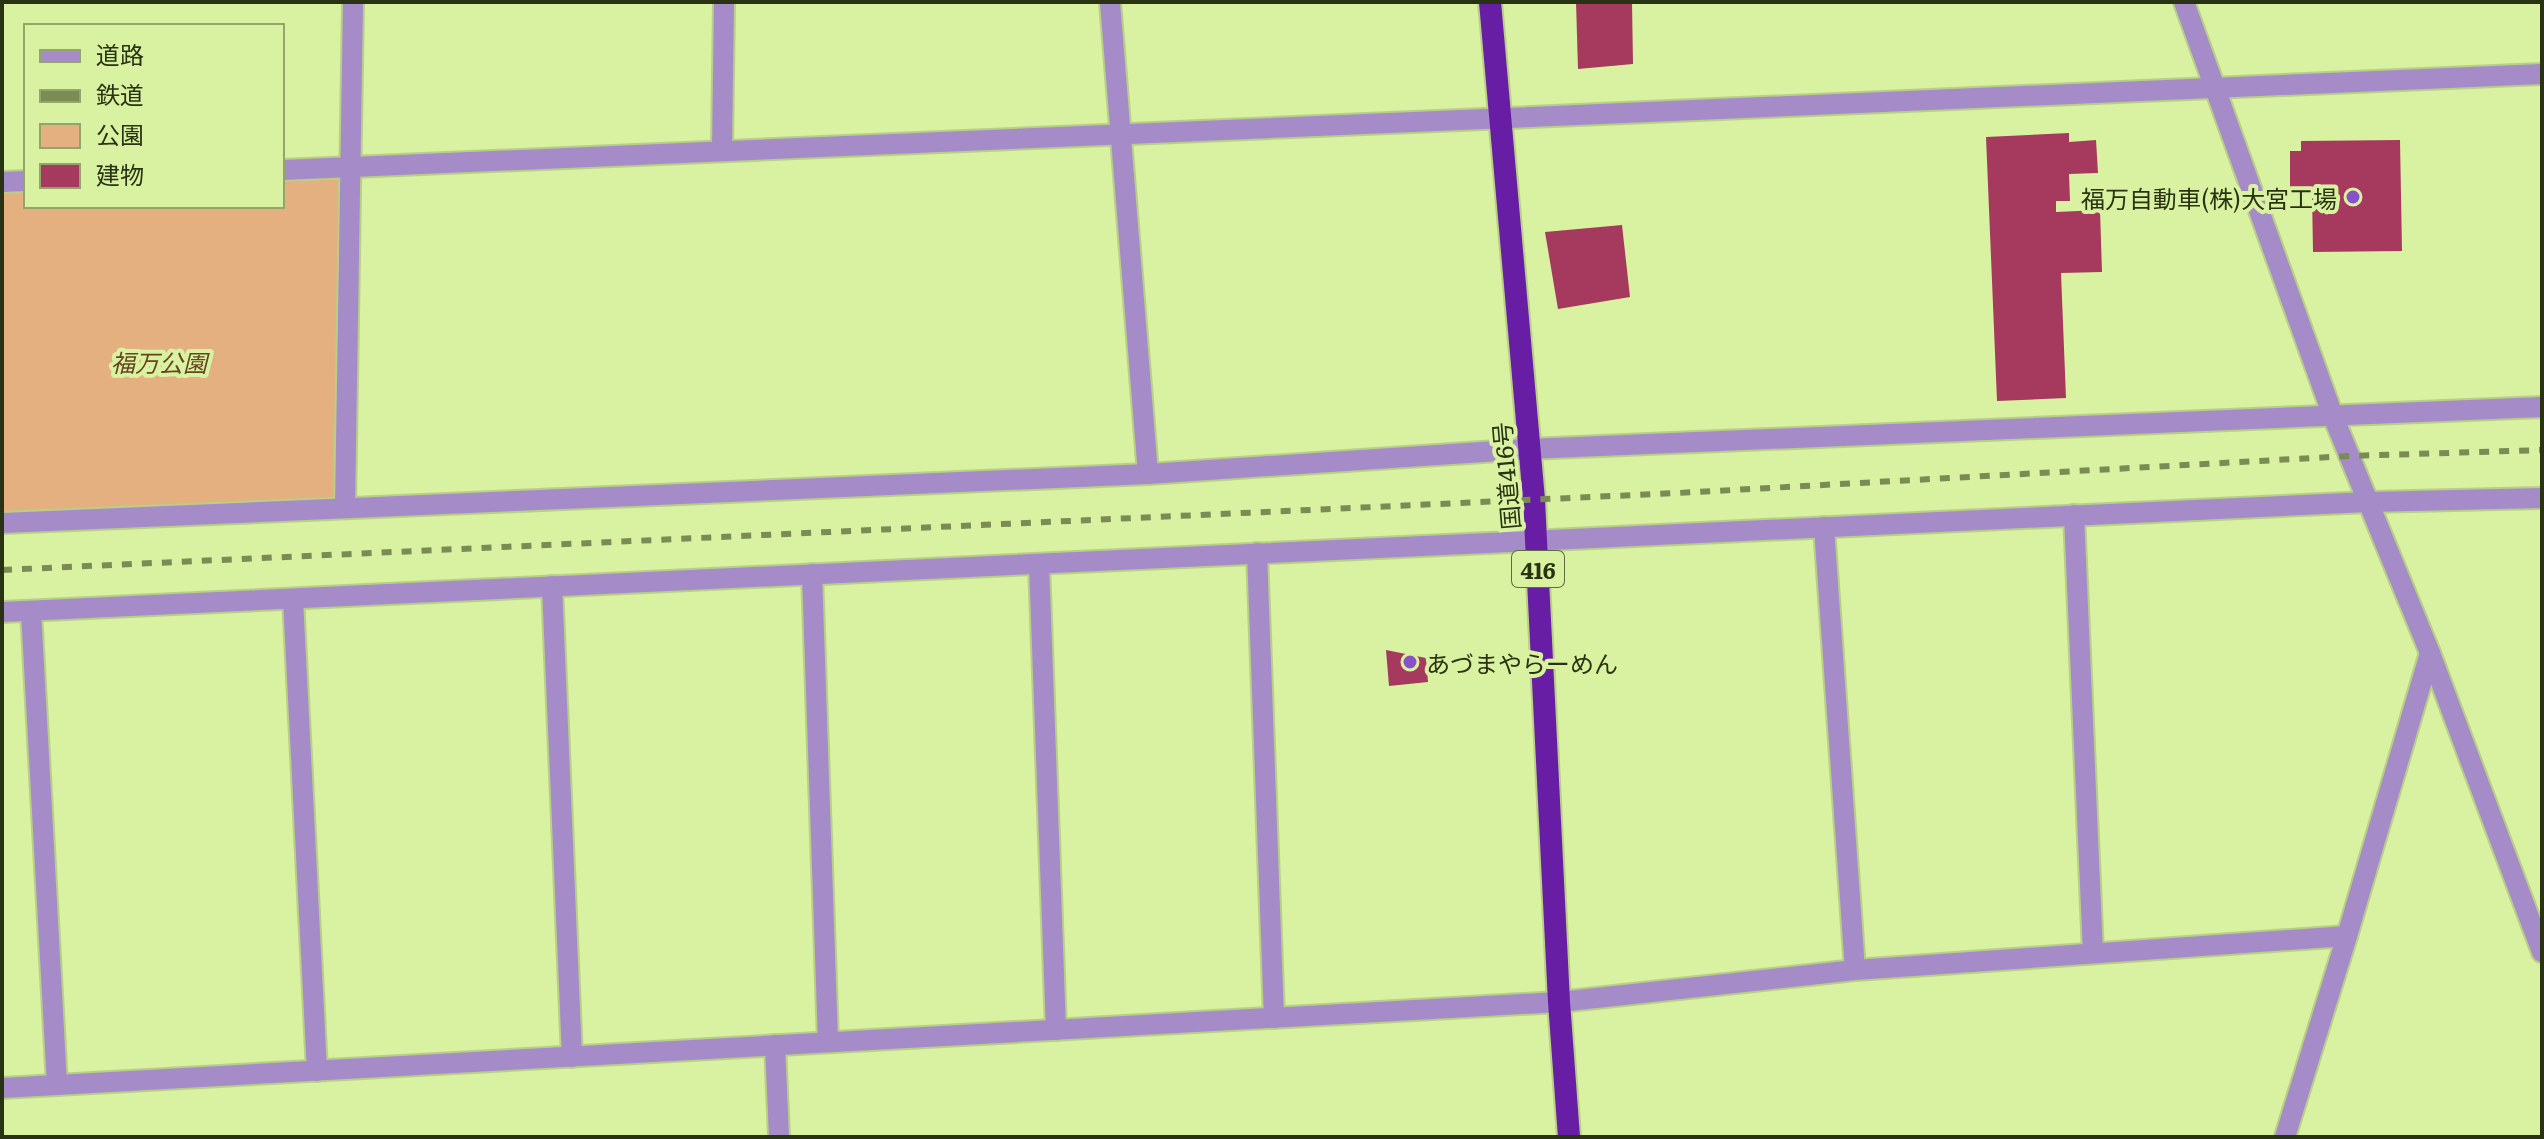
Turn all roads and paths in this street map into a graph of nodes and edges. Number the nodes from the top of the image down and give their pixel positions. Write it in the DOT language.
graph roads {
  1 [pos="353,2"];
  2 [pos="724,2"];
  3 [pos="1110,2"];
  4 [pos="1490,2"];
  5 [pos="2184,2"];
  6 [pos="2542,74"];
  7 [pos="2215,89"];
  8 [pos="1500,117"];
  9 [pos="1121,134"];
  10 [pos="722,149"];
  11 [pos="350,167"];
  12 [pos="284,170"];
  13 [pos="24,181"];
  14 [pos="2,182"];
  15 [pos="2542,407"];
  16 [pos="2333,416"];
  17 [pos="1528,449"];
  18 [pos="1148,474"];
  19 [pos="2542,498"];
  20 [pos="2368,502"];
  21 [pos="345,507"];
  22 [pos="2074,515"];
  23 [pos="2,523"];
  24 [pos="1824,527"];
  25 [pos="1537,540"];
  26 [pos="1257,553"];
  27 [pos="1039,564"];
  28 [pos="812,574"];
  29 [pos="552,586"];
  30 [pos="293,599"];
  31 [pos="31,611"];
  32 [pos="2,612"];
  33 [pos="2430,653"];
  34 [pos="2347,936"];
  35 [pos="2542,952"];
  36 [pos="2093,953"];
  37 [pos="1855,970"];
  38 [pos="1559,1002"];
  39 [pos="1274,1018"];
  40 [pos="1056,1030"];
  41 [pos="828,1042"];
  42 [pos="775,1045"];
  43 [pos="572,1057"];
  44 [pos="317,1071"];
  45 [pos="57,1085"];
  46 [pos="2,1088"];
  47 [pos="779,1137"];
  48 [pos="1569,1137"];
  49 [pos="2285,1137"];
  1 -- 11 [label="street"];
  2 -- 10 [label="street"];
  3 -- 9 [label="street"];
  4 -- 8 [label="highway, 国道416号 / 416"];
  5 -- 7 [label="street"];
  6 -- 7 [label="street"];
  7 -- 8 [label="street"];
  7 -- 16 [label="street"];
  8 -- 9 [label="street"];
  8 -- 17 [label="highway, 国道416号 / 416"];
  9 -- 10 [label="street"];
  9 -- 18 [label="street"];
  10 -- 11 [label="street"];
  11 -- 12 [label="street"];
  11 -- 21 [label="street"];
  13 -- 14 [label="street"];
  15 -- 16 [label="street"];
  16 -- 17 [label="street"];
  16 -- 20 [label="street"];
  17 -- 18 [label="street"];
  17 -- 25 [label="highway, 国道416号 / 416"];
  18 -- 21 [label="street"];
  19 -- 20 [label="street"];
  20 -- 22 [label="street"];
  20 -- 33 [label="street"];
  21 -- 23 [label="street"];
  22 -- 24 [label="street"];
  22 -- 36 [label="street"];
  24 -- 25 [label="street"];
  24 -- 37 [label="street"];
  25 -- 26 [label="street"];
  25 -- 38 [label="highway, 国道416号 / 416"];
  26 -- 27 [label="street"];
  26 -- 39 [label="street"];
  27 -- 28 [label="street"];
  27 -- 40 [label="street"];
  28 -- 29 [label="street"];
  28 -- 41 [label="street"];
  29 -- 30 [label="street"];
  29 -- 43 [label="street"];
  30 -- 31 [label="street"];
  30 -- 44 [label="street"];
  31 -- 32 [label="street"];
  31 -- 45 [label="street"];
  33 -- 34 [label="street"];
  33 -- 35 [label="street"];
  34 -- 36 [label="street"];
  34 -- 49 [label="street"];
  36 -- 37 [label="street"];
  37 -- 38 [label="street"];
  38 -- 39 [label="street"];
  38 -- 48 [label="highway, 国道416号 / 416"];
  39 -- 40 [label="street"];
  40 -- 41 [label="street"];
  41 -- 42 [label="street"];
  42 -- 43 [label="street"];
  42 -- 47 [label="street"];
  43 -- 44 [label="street"];
  44 -- 45 [label="street"];
  45 -- 46 [label="street"];
}
